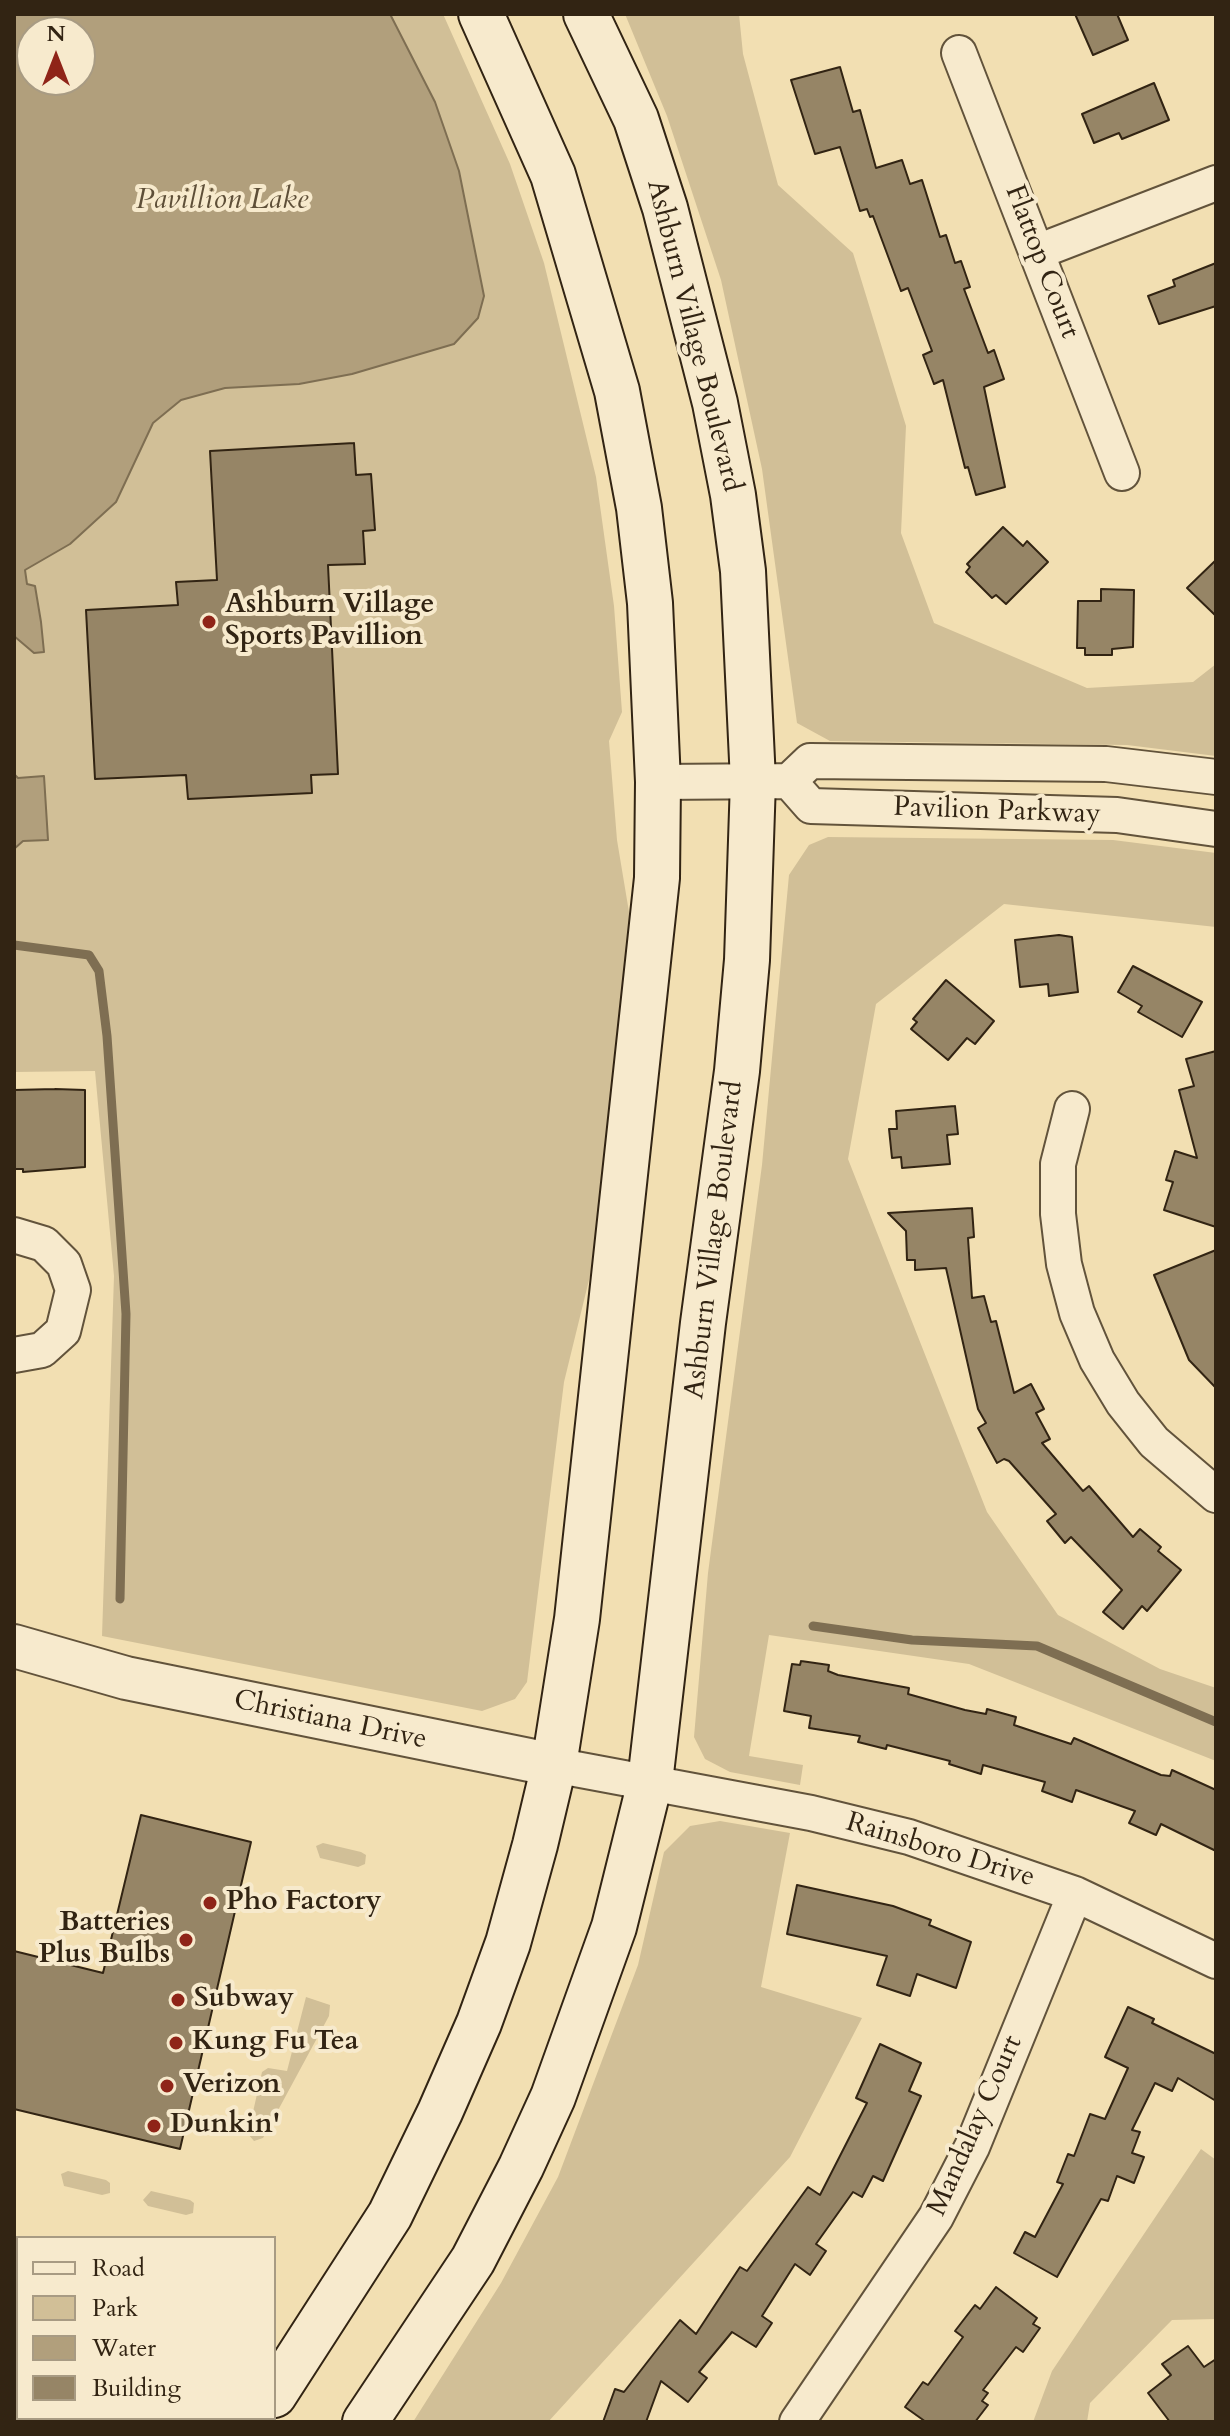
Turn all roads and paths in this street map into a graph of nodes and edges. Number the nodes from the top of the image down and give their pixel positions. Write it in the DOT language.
graph roads {
  1 [pos="481,14"];
  2 [pos="586,14"];
  3 [pos="959,53"];
  4 [pos="1216,183"];
  5 [pos="1037,252"];
  6 [pos="1122,473"];
  7 [pos="1216,777"];
  8 [pos="771,781"];
  9 [pos="658,782"];
  10 [pos="1216,829"];
  11 [pos="1072,1109"];
  12 [pos="14,1235"];
  13 [pos="14,1355"];
  14 [pos="1216,1495"];
  15 [pos="14,1646"];
  16 [pos="554,1765"];
  17 [pos="650,1782"];
  18 [pos="1075,1894"];
  19 [pos="1216,1961"];
  20 [pos="276,2392"];
  21 [pos="365,2422"];
  22 [pos="797,2422"];
  1 -- 9 [label="main road"];
  2 -- 8 [label="main road, Ashburn Village Boulevard"];
  3 -- 5 [label="street, Flattop Court"];
  4 -- 5 [label="street"];
  5 -- 6 [label="street, Flattop Court"];
  7 -- 8 [label="street, Pavilion Parkway"];
  8 -- 9 [label="street"];
  8 -- 10 [label="street, Pavilion Parkway"];
  8 -- 17 [label="main road, Ashburn Village Boulevard"];
  9 -- 16 [label="main road"];
  11 -- 14 [label="street"];
  12 -- 13 [label="street"];
  15 -- 16 [label="street, Christiana Drive"];
  16 -- 17 [label="street, Christiana Drive"];
  16 -- 20 [label="main road"];
  17 -- 18 [label="street, Rainsboro Drive"];
  17 -- 21 [label="main road, Ashburn Village Boulevard"];
  18 -- 19 [label="street, Rainsboro Drive"];
  18 -- 22 [label="street, Mandalay Court"];
}
